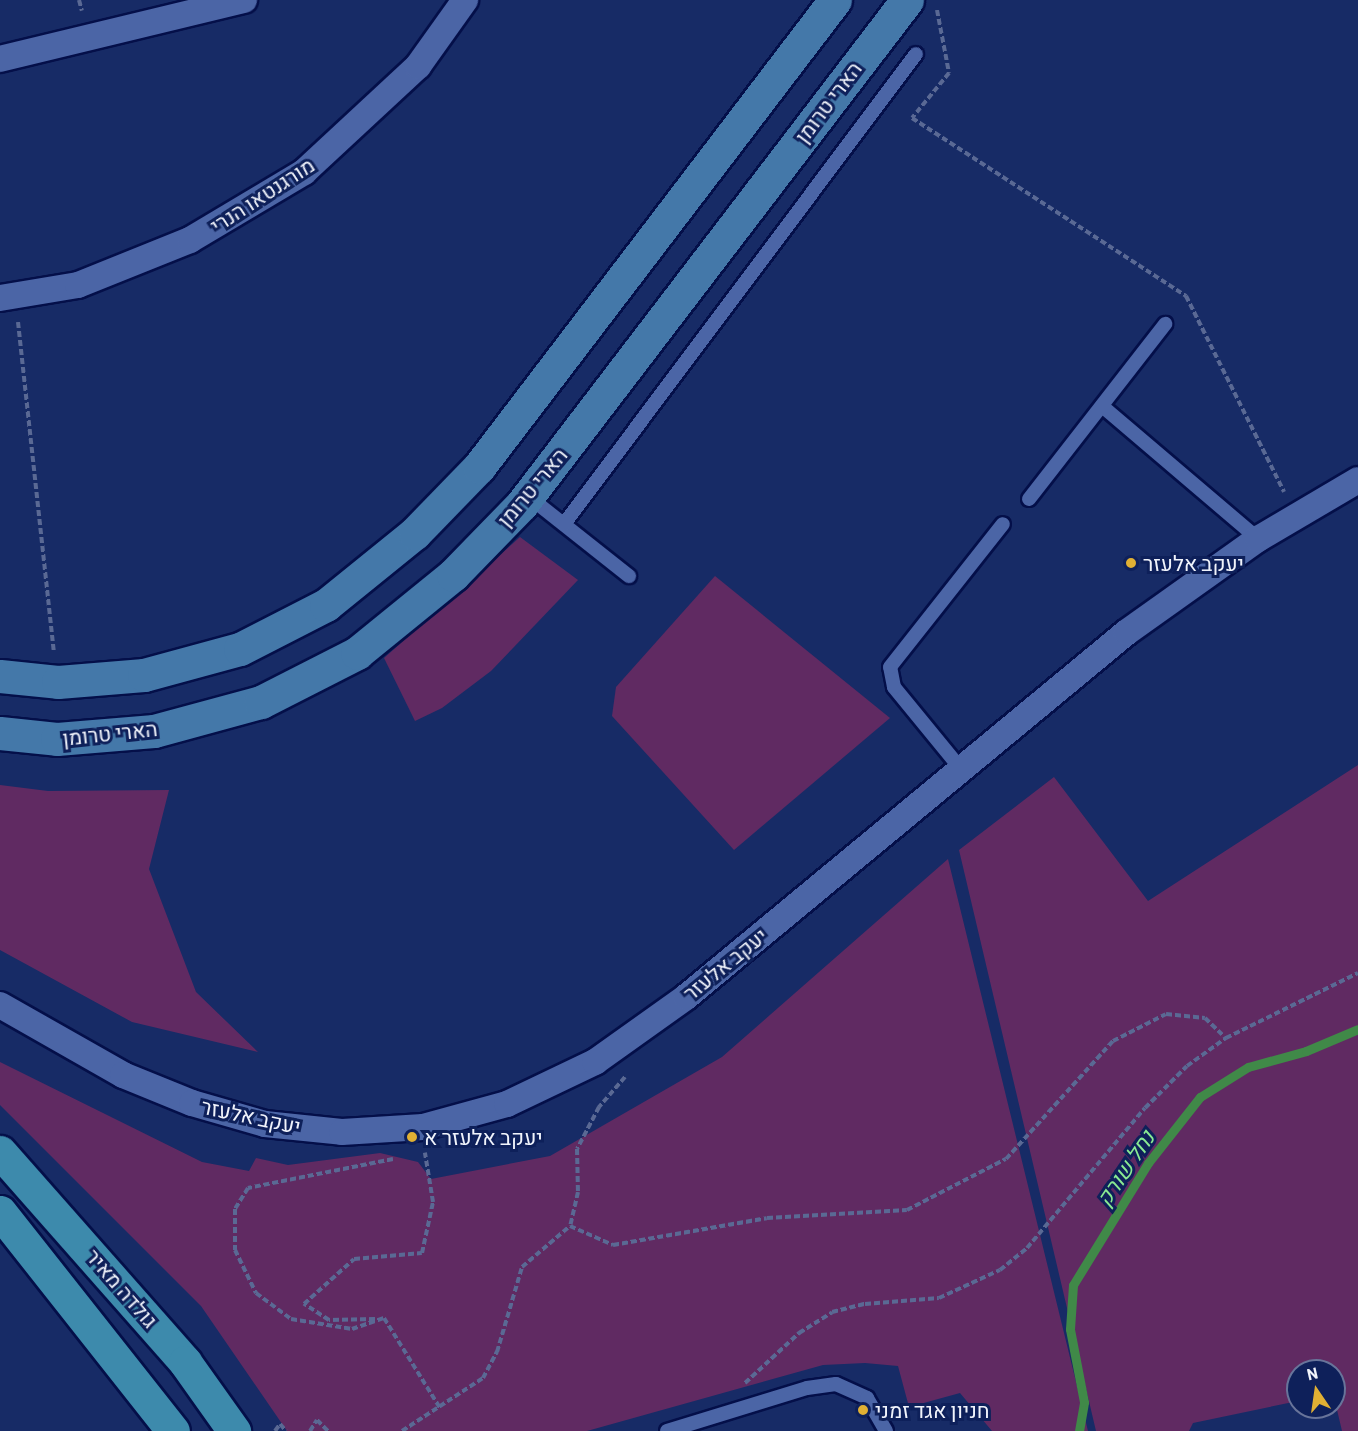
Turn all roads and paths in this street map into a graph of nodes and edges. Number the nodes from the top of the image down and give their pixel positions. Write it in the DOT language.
graph roads {
  1 [pos="244,0"];
  2 [pos="465,0"];
  3 [pos="836,0"];
  4 [pos="906,0"];
  5 [pos="936,0"];
  6 [pos="916,54"];
  7 [pos="0,59"];
  8 [pos="8,297"];
  9 [pos="1166,324"];
  10 [pos="1102,406"];
  11 [pos="1358,480"];
  12 [pos="528,496"];
  13 [pos="1029,500"];
  14 [pos="1296,516"];
  15 [pos="564,524"];
  16 [pos="1003,524"];
  17 [pos="1258,540"];
  18 [pos="629,576"];
  19 [pos="0,676"];
  20 [pos="58,682"];
  21 [pos="0,733"];
  22 [pos="961,769"];
  23 [pos="1358,973"];
  24 [pos="0,1005"];
  25 [pos="1226,1038"];
  26 [pos="633,1068"];
  27 [pos="423,1127"];
  28 [pos="0,1152"];
  29 [pos="425,1153"];
  30 [pos="414,1155"];
  31 [pos="403,1157"];
  32 [pos="0,1212"];
  33 [pos="570,1226"];
  34 [pos="384,1318"];
  35 [pos="440,1408"];
  36 [pos="710,1417"];
  37 [pos="173,1431"];
  38 [pos="234,1431"];
  39 [pos="275,1431"];
  40 [pos="286,1431"];
  41 [pos="310,1431"];
  42 [pos="327,1431"];
  43 [pos="402,1431"];
  44 [pos="667,1431"];
  45 [pos="886,1431"];
  1 -- 7 [label="street"];
  2 -- 8 [label="street, מורגנטאו הנרי"];
  3 -- 20 [label="street"];
  4 -- 12 [label="street, הארי טרומן"];
  5 -- 14 [label="path"];
  6 -- 15 [label="lane"];
  8 -- 20 [label="path"];
  9 -- 10 [label="lane"];
  10 -- 13 [label="lane"];
  10 -- 17 [label="lane"];
  11 -- 14 [label="street, יעקב אלעזר"];
  12 -- 15 [label="lane"];
  12 -- 21 [label="street, הארי טרומן"];
  14 -- 17 [label="street, יעקב אלעזר"];
  15 -- 18 [label="lane"];
  16 -- 22 [label="lane"];
  17 -- 22 [label="street, יעקב אלעזר"];
  19 -- 20 [label="street"];
  22 -- 27 [label="street, יעקב אלעזר"];
  23 -- 25 [label="path"];
  24 -- 27 [label="street, יעקב אלעזר"];
  25 -- 33 [label="path"];
  25 -- 36 [label="path"];
  26 -- 33 [label="path"];
  27 -- 29 [label="path"];
  28 -- 38 [label="main road, גולדה מאיר"];
  29 -- 30 [label="path"];
  29 -- 34 [label="path"];
  31 -- 34 [label="path"];
  32 -- 37 [label="main road, גולדה מאיר"];
  33 -- 35 [label="path"];
  34 -- 35 [label="path"];
  35 -- 43 [label="path"];
  36 -- 44 [label="lane"];
  36 -- 45 [label="lane"];
  39 -- 40 [label="path"];
  41 -- 42 [label="path"];
}
